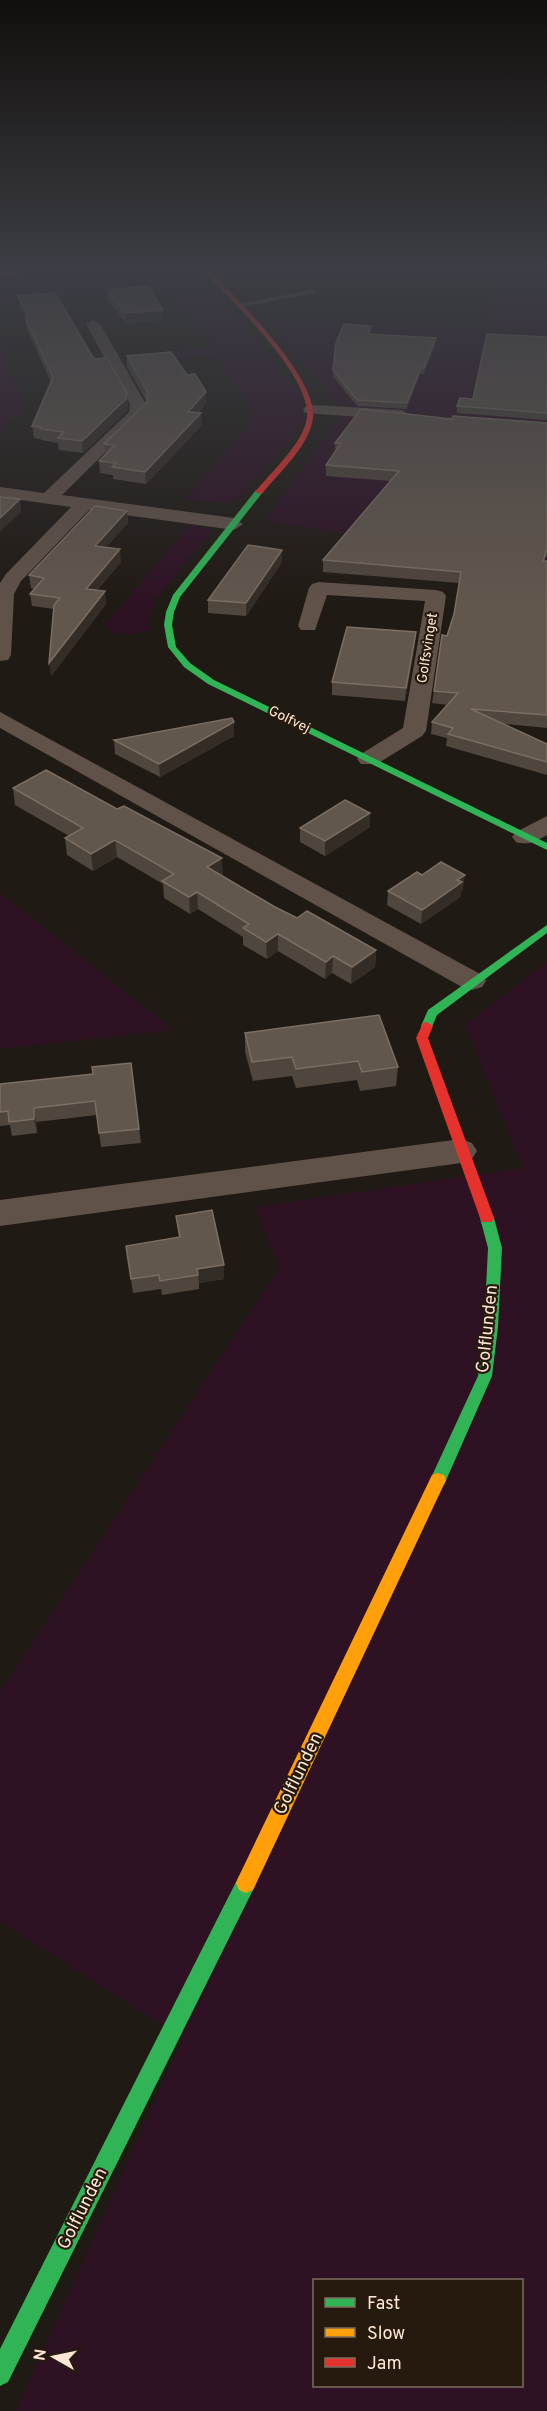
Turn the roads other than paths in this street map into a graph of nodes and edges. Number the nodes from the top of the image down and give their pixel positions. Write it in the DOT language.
graph roads {
  1 [pos="126,383"];
  2 [pos="300,383"];
  3 [pos="311,410"];
  4 [pos="423,417"];
  5 [pos="0,492"];
  6 [pos="48,499"];
  7 [pos="84,504"];
  8 [pos="234,524"];
  9 [pos="308,626"];
  10 [pos="1,627"];
  11 [pos="0,655"];
  12 [pos="0,719"];
  13 [pos="369,759"];
  14 [pos="547,824"];
  15 [pos="536,842"];
  16 [pos="547,928"];
  17 [pos="472,981"];
  18 [pos="461,1151"];
  19 [pos="0,1212"];
  20 [pos="0,2374"];
  1 -- 6 [label="street"];
  2 -- 3 [label="street"];
  3 -- 4 [label="street"];
  3 -- 8 [label="street, Golfvej"];
  5 -- 6 [label="street"];
  6 -- 7 [label="street"];
  7 -- 8 [label="street"];
  7 -- 10 [label="street"];
  8 -- 13 [label="street, Golfvej"];
  9 -- 13 [label="street, Golfsvinget"];
  10 -- 11 [label="street"];
  12 -- 17 [label="street"];
  13 -- 15 [label="street, Golfvej"];
  14 -- 15 [label="street"];
  16 -- 17 [label="street"];
  17 -- 18 [label="street, Golflunden"];
  18 -- 19 [label="street"];
  18 -- 20 [label="street, Golflunden"];
}
